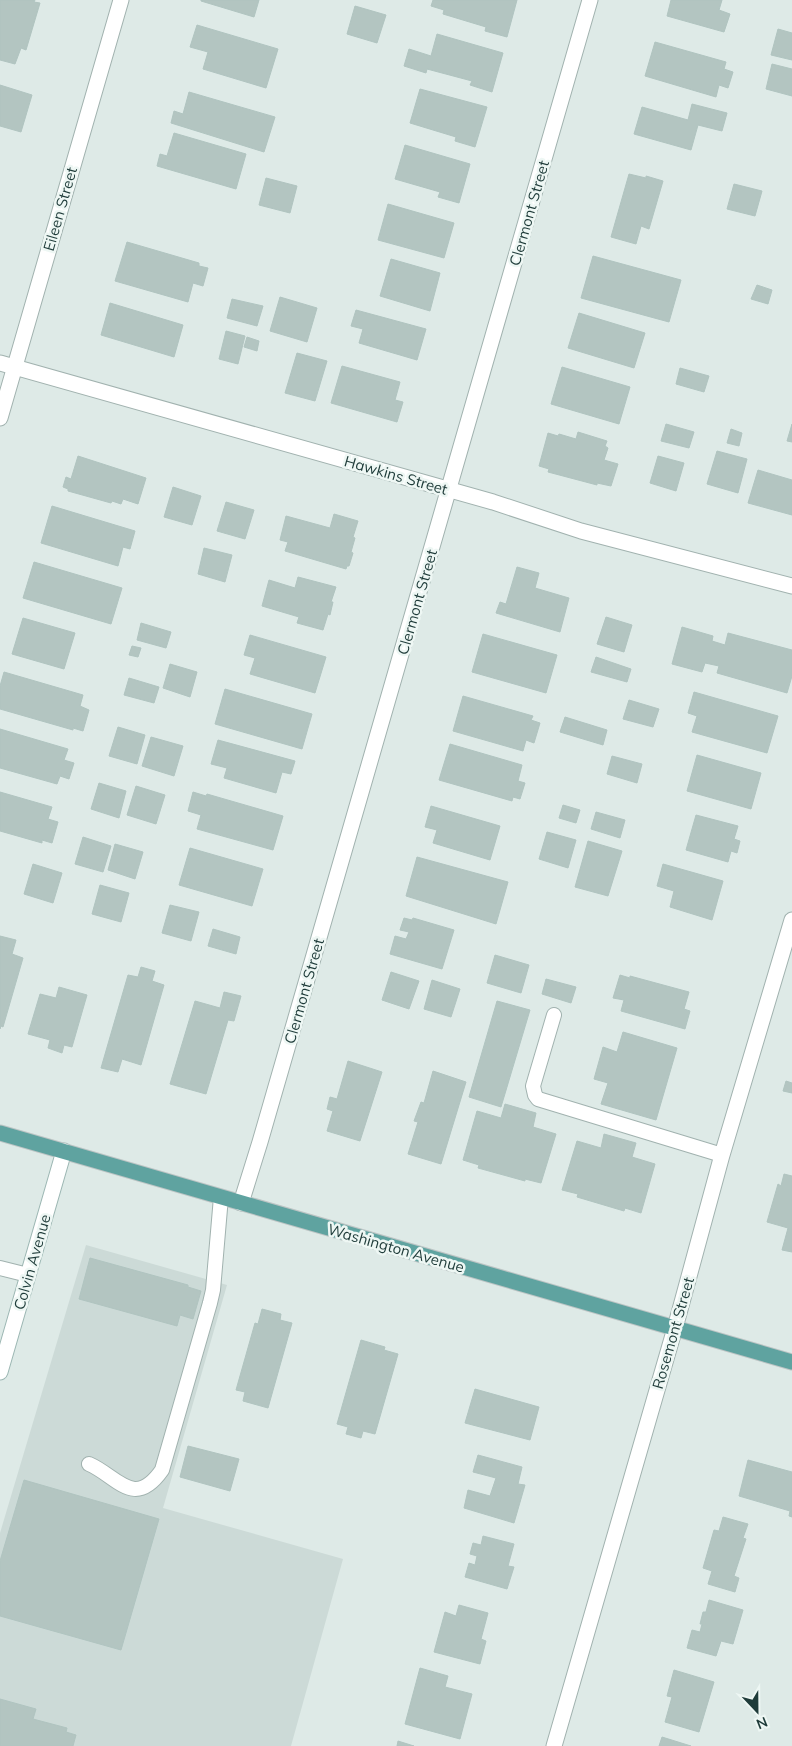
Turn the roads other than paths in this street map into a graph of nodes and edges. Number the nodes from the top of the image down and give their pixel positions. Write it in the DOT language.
graph roads {
  1 [pos="121,0"];
  2 [pos="590,0"];
  3 [pos="7,365"];
  4 [pos="0,418"];
  5 [pos="449,490"];
  6 [pos="792,586"];
  7 [pos="792,920"];
  8 [pos="554,1015"];
  9 [pos="0,1133"];
  10 [pos="64,1151"];
  11 [pos="722,1154"];
  12 [pos="221,1197"];
  13 [pos="241,1203"];
  14 [pos="0,1268"];
  15 [pos="28,1275"];
  16 [pos="675,1328"];
  17 [pos="792,1362"];
  18 [pos="0,1372"];
  19 [pos="89,1464"];
  20 [pos="554,1746"];
  1 -- 3 [label="street, Eileen Street"];
  2 -- 5 [label="street, Clermont Street"];
  3 -- 4 [label="street, Eileen Street"];
  3 -- 5 [label="street, Hawkins Street"];
  5 -- 6 [label="street, Hawkins Street"];
  5 -- 13 [label="street, Clermont Street"];
  7 -- 11 [label="street, Rosemont Street"];
  8 -- 11 [label="lane"];
  9 -- 10 [label="main road, Washington Avenue"];
  10 -- 12 [label="main road, Washington Avenue"];
  10 -- 15 [label="street, Colvin Avenue"];
  11 -- 16 [label="street, Rosemont Street"];
  12 -- 13 [label="main road, Washington Avenue"];
  12 -- 19 [label="lane"];
  13 -- 16 [label="main road, Washington Avenue"];
  14 -- 15 [label="lane"];
  15 -- 18 [label="street, Colvin Avenue"];
  16 -- 17 [label="main road, Washington Avenue"];
  16 -- 20 [label="street, Rosemont Street"];
}
